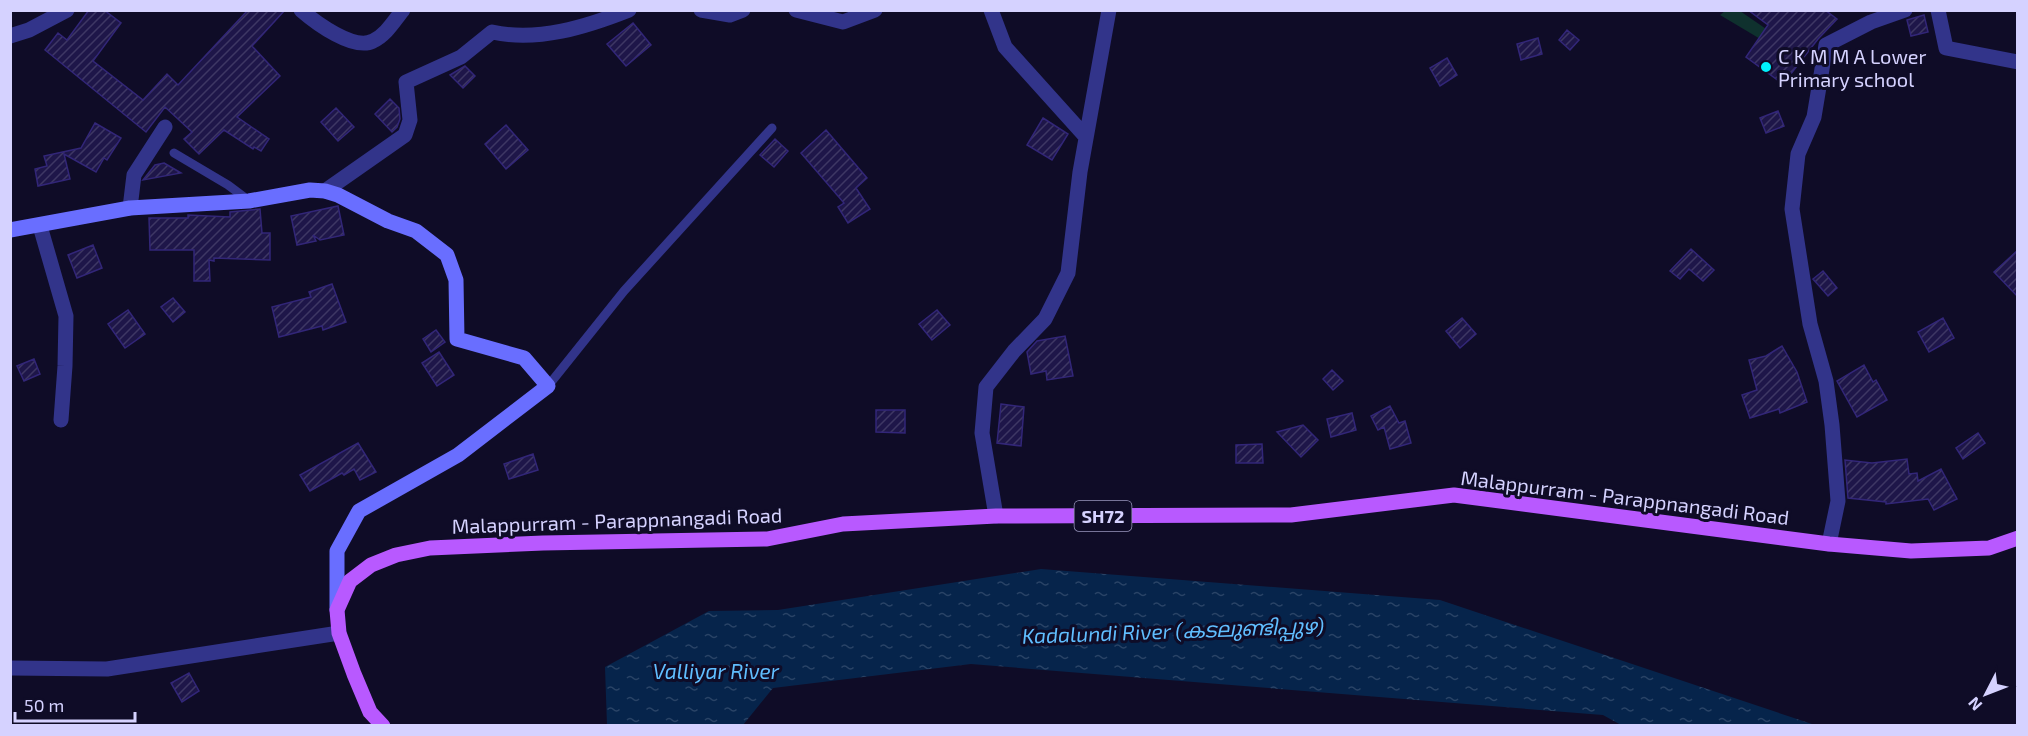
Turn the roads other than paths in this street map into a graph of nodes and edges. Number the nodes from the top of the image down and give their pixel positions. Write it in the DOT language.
graph roads {
  1 [pos="67,10"];
  2 [pos="301,10"];
  3 [pos="403,10"];
  4 [pos="629,10"];
  5 [pos="701,10"];
  6 [pos="743,10"];
  7 [pos="796,10"];
  8 [pos="875,10"];
  9 [pos="991,10"];
  10 [pos="1109,10"];
  11 [pos="1938,10"];
  12 [pos="1892,12"];
  13 [pos="10,36"];
  14 [pos="2018,62"];
  15 [pos="165,128"];
  16 [pos="772,128"];
  17 [pos="1086,137"];
  18 [pos="174,153"];
  19 [pos="325,191"];
  20 [pos="249,201"];
  21 [pos="130,208"];
  22 [pos="40,226"];
  23 [pos="10,230"];
  24 [pos="548,386"];
  25 [pos="61,420"];
  26 [pos="996,516"];
  27 [pos="2018,538"];
  28 [pos="1829,544"];
  29 [pos="337,610"];
  30 [pos="339,633"];
  31 [pos="10,668"];
  32 [pos="383,726"];
  1 -- 13 [label="street"];
  2 -- 3 [label="street"];
  4 -- 19 [label="street"];
  5 -- 6 [label="street"];
  7 -- 8 [label="street"];
  9 -- 17 [label="street"];
  10 -- 17 [label="street"];
  11 -- 14 [label="street"];
  12 -- 28 [label="street"];
  15 -- 21 [label="street"];
  16 -- 24 [label="lane"];
  17 -- 26 [label="street"];
  18 -- 20 [label="lane"];
  19 -- 20 [label="main road"];
  19 -- 24 [label="main road"];
  20 -- 21 [label="main road"];
  21 -- 22 [label="main road"];
  22 -- 23 [label="main road"];
  22 -- 25 [label="street"];
  24 -- 29 [label="main road"];
  26 -- 28 [label="main road, Malappurram - Parappnangadi Road / SH72"];
  26 -- 29 [label="main road, Malappurram - Parappnangadi Road / SH72"];
  27 -- 28 [label="main road, Malappurram - Parappnangadi Road / SH72"];
  29 -- 30 [label="main road, Malappurram - Parappnangadi Road / SH72"];
  30 -- 31 [label="street"];
  30 -- 32 [label="main road, Malappurram - Parappnangadi Road / SH72"];
}
